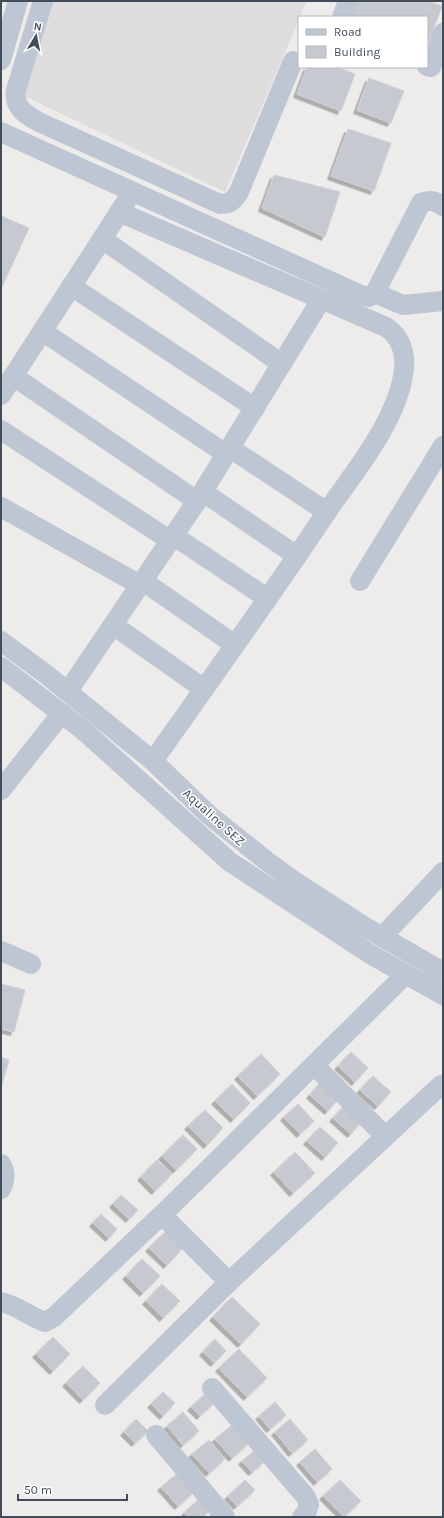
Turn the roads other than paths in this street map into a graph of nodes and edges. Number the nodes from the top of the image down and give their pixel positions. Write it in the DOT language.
graph roads {
  1 [pos="18,1"];
  2 [pos="43,1"];
  3 [pos="348,1"];
  4 [pos="342,16"];
  5 [pos="443,33"];
  6 [pos="1,60"];
  7 [pos="293,61"];
  8 [pos="428,66"];
  9 [pos="1,132"];
  10 [pos="134,190"];
  11 [pos="443,206"];
  12 [pos="119,212"];
  13 [pos="102,239"];
  14 [pos="71,286"];
  15 [pos="375,293"];
  16 [pos="321,300"];
  17 [pos="443,301"];
  18 [pos="42,331"];
  19 [pos="282,364"];
  20 [pos="13,376"];
  21 [pos="1,394"];
  22 [pos="255,408"];
  23 [pos="1,430"];
  24 [pos="443,446"];
  25 [pos="228,451"];
  26 [pos="200,496"];
  27 [pos="1,507"];
  28 [pos="327,512"];
  29 [pos="172,538"];
  30 [pos="297,556"];
  31 [pos="360,581"];
  32 [pos="141,583"];
  33 [pos="267,598"];
  34 [pos="113,625"];
  35 [pos="1,641"];
  36 [pos="235,645"];
  37 [pos="1,667"];
  38 [pos="204,689"];
  39 [pos="68,691"];
  40 [pos="62,713"];
  41 [pos="153,761"];
  42 [pos="1,790"];
  43 [pos="443,872"];
  44 [pos="382,936"];
  45 [pos="1,951"];
  46 [pos="31,964"];
  47 [pos="443,972"];
  48 [pos="406,974"];
  49 [pos="443,995"];
  50 [pos="314,1065"];
  51 [pos="441,1085"];
  52 [pos="385,1136"];
  53 [pos="1,1164"];
  54 [pos="1,1189"];
  55 [pos="162,1215"];
  56 [pos="229,1282"];
  57 [pos="1,1302"];
  58 [pos="212,1388"];
  59 [pos="105,1405"];
  60 [pos="156,1436"];
  61 [pos="310,1513"];
  62 [pos="225,1517"];
  1 -- 6 [label="street"];
  2 -- 7 [label="street"];
  3 -- 4 [label="street"];
  5 -- 8 [label="street"];
  9 -- 10 [label="street"];
  10 -- 12 [label="street"];
  10 -- 15 [label="street"];
  11 -- 15 [label="street"];
  12 -- 13 [label="street"];
  12 -- 16 [label="street"];
  13 -- 14 [label="street"];
  13 -- 19 [label="street"];
  14 -- 18 [label="street"];
  14 -- 22 [label="street"];
  15 -- 17 [label="street"];
  16 -- 19 [label="street"];
  16 -- 28 [label="street"];
  18 -- 20 [label="street"];
  18 -- 25 [label="street"];
  19 -- 22 [label="street"];
  20 -- 21 [label="street"];
  20 -- 26 [label="street"];
  22 -- 25 [label="street"];
  23 -- 29 [label="street"];
  24 -- 31 [label="street"];
  25 -- 26 [label="street"];
  25 -- 28 [label="street"];
  26 -- 29 [label="street"];
  26 -- 30 [label="street"];
  27 -- 32 [label="street"];
  28 -- 30 [label="street"];
  29 -- 32 [label="street"];
  29 -- 33 [label="street"];
  30 -- 33 [label="street"];
  32 -- 34 [label="street"];
  32 -- 36 [label="street"];
  33 -- 36 [label="street"];
  34 -- 38 [label="street"];
  34 -- 39 [label="street"];
  35 -- 39 [label="street, Aqualine SEZ"];
  36 -- 38 [label="street"];
  37 -- 40 [label="street"];
  38 -- 41 [label="street"];
  39 -- 41 [label="street, Aqualine SEZ"];
  40 -- 42 [label="street"];
  40 -- 48 [label="street"];
  41 -- 44 [label="street, Aqualine SEZ"];
  43 -- 44 [label="street"];
  44 -- 47 [label="street, Aqualine SEZ"];
  45 -- 46 [label="street"];
  48 -- 49 [label="street"];
  48 -- 50 [label="street"];
  50 -- 52 [label="street"];
  50 -- 55 [label="street"];
  51 -- 52 [label="street"];
  52 -- 56 [label="street"];
  53 -- 54 [label="street"];
  55 -- 56 [label="street"];
  55 -- 57 [label="street"];
  56 -- 59 [label="street"];
  58 -- 61 [label="street"];
  60 -- 62 [label="street"];
}
